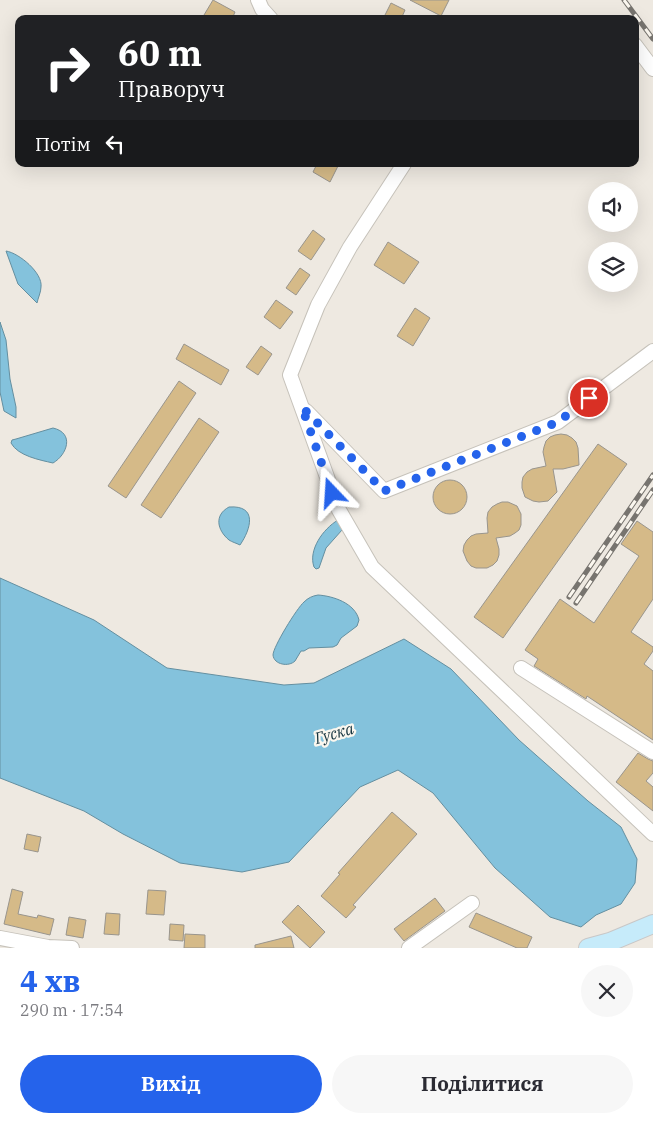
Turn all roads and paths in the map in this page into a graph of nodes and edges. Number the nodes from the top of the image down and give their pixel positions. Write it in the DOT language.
graph roads {
  1 [pos="258,0"];
  2 [pos="267,15"];
  3 [pos="639,50"];
  4 [pos="653,69"];
  5 [pos="402,167"];
  6 [pos="653,351"];
  7 [pos="302,407"];
  8 [pos="521,668"];
  9 [pos="653,752"];
  10 [pos="653,834"];
  11 [pos="472,903"];
  12 [pos="653,924"];
  13 [pos="0,938"];
  14 [pos="611,945"];
  15 [pos="48,948"];
  16 [pos="72,948"];
  17 [pos="409,948"];
  18 [pos="588,948"];
  1 -- 2 [label="street"];
  3 -- 4 [label="street"];
  5 -- 7 [label="street"];
  6 -- 7 [label="street"];
  7 -- 10 [label="street"];
  8 -- 9 [label="street"];
  11 -- 17 [label="street"];
  12 -- 14 [label="main road"];
  13 -- 15 [label="street"];
  14 -- 18 [label="main road"];
  15 -- 16 [label="street"];
}
